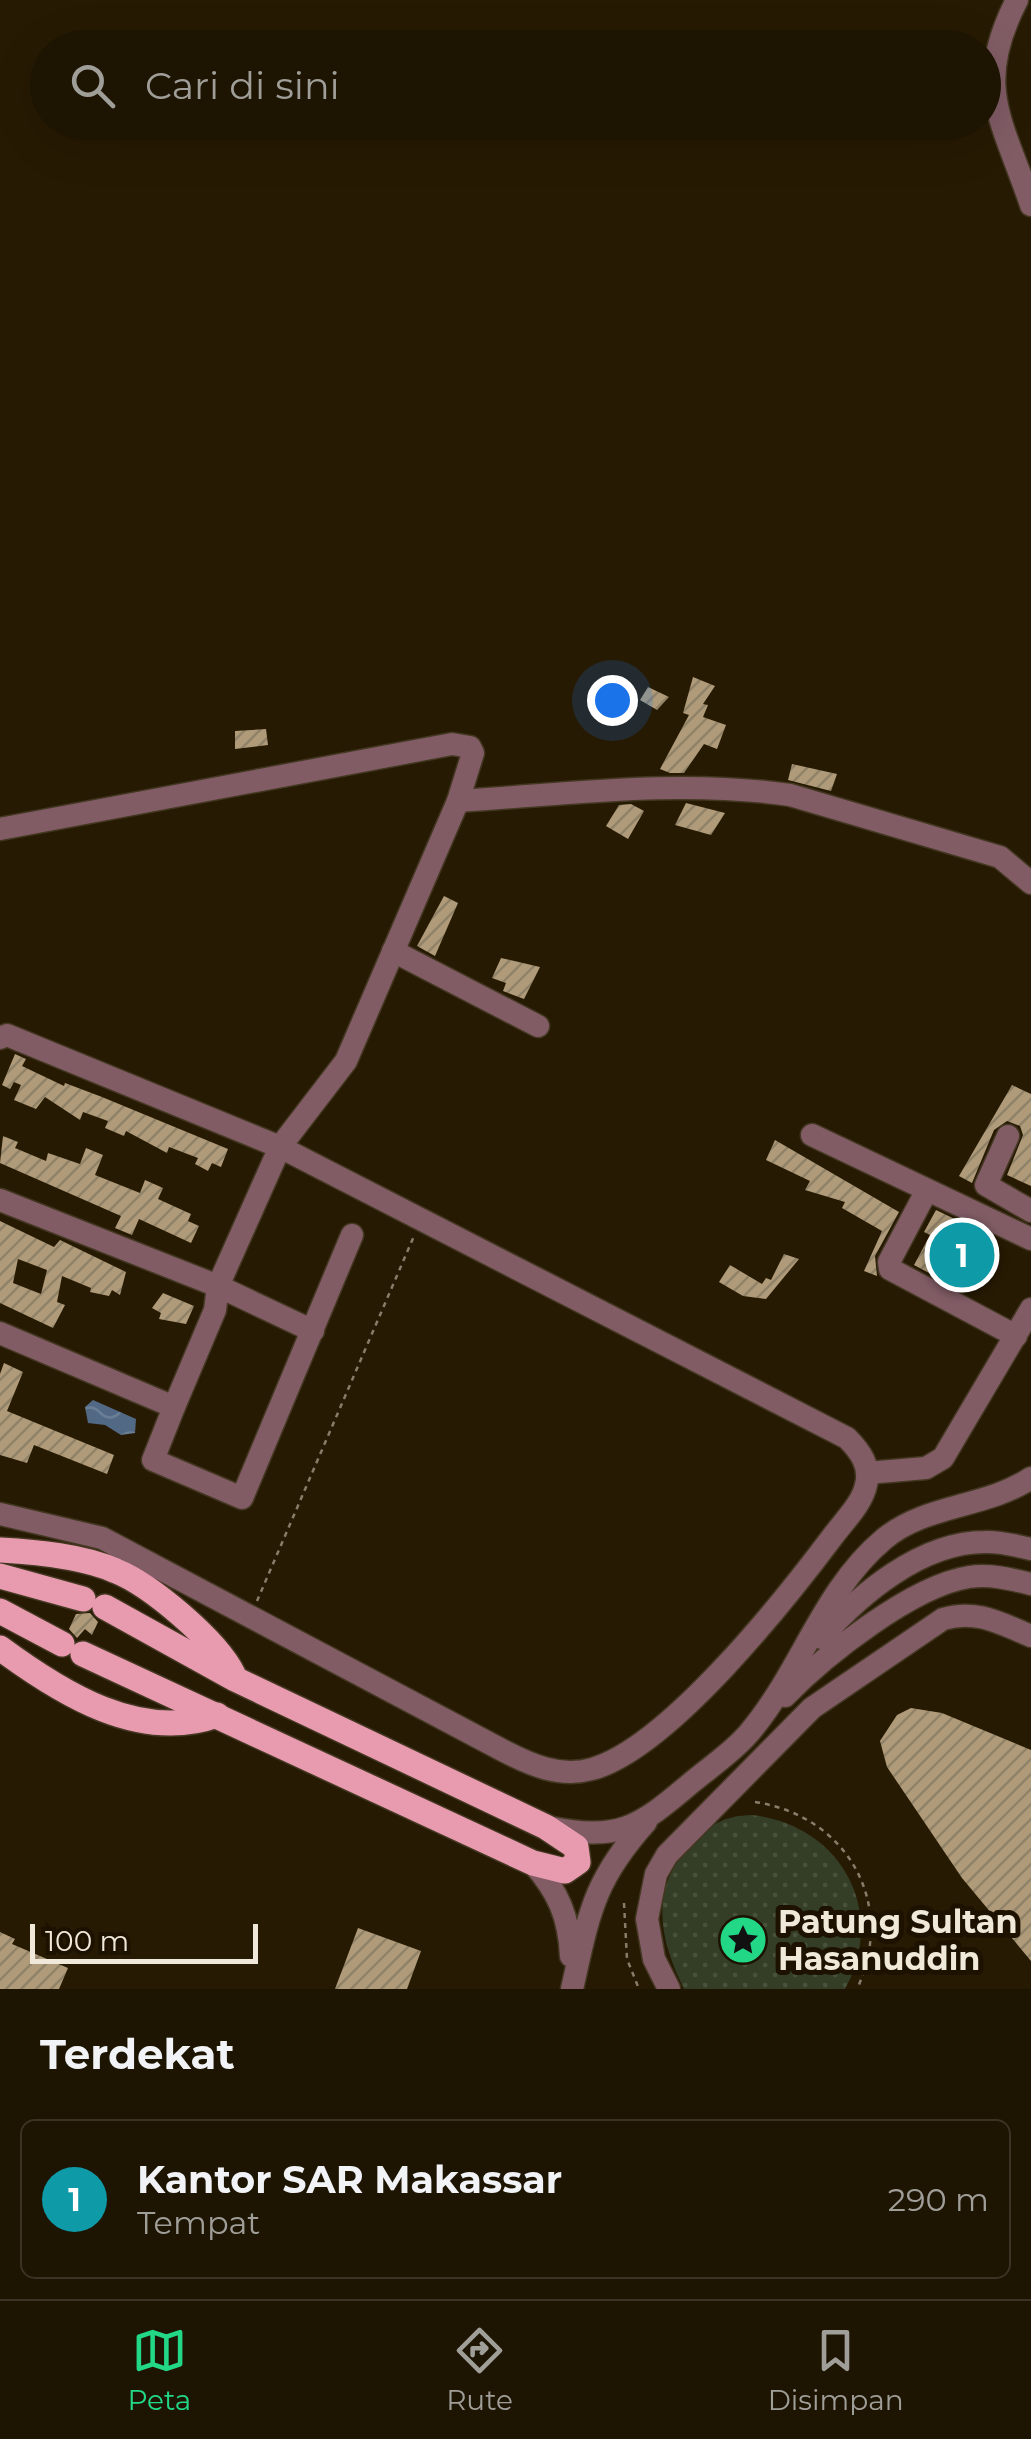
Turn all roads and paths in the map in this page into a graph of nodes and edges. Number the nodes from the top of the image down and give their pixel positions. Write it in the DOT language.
graph roads {
  1 [pos="1017,0"];
  2 [pos="1001,41"];
  3 [pos="1001,117"];
  4 [pos="1031,205"];
  5 [pos="458,801"];
  6 [pos="0,828"];
  7 [pos="1031,883"];
  8 [pos="393,951"];
  9 [pos="538,1026"];
  10 [pos="0,1038"];
  11 [pos="812,1135"];
  12 [pos="1008,1136"];
  13 [pos="280,1147"];
  14 [pos="927,1190"];
  15 [pos="0,1200"];
  16 [pos="1031,1211"];
  17 [pos="421,1218"];
  18 [pos="352,1235"];
  19 [pos="1031,1239"];
  20 [pos="218,1286"];
  21 [pos="1025,1327"];
  22 [pos="314,1331"];
  23 [pos="0,1333"];
  24 [pos="174,1407"];
  25 [pos="867,1473"];
  26 [pos="1031,1478"];
  27 [pos="0,1514"];
  28 [pos="1031,1549"];
  29 [pos="0,1550"];
  30 [pos="0,1576"];
  31 [pos="1031,1584"];
  32 [pos="0,1611"];
  33 [pos="251,1616"];
  34 [pos="1031,1636"];
  35 [pos="0,1648"];
  36 [pos="789,1675"];
  37 [pos="235,1679"];
  38 [pos="217,1714"];
  39 [pos="748,1734"];
  40 [pos="376,1747"];
  41 [pos="358,1782"];
  42 [pos="755,1802"];
  43 [pos="648,1819"];
  44 [pos="546,1827"];
  45 [pos="533,1863"];
  46 [pos="624,1904"];
  47 [pos="572,1989"];
  48 [pos="639,1989"];
  49 [pos="669,1989"];
  50 [pos="857,1989"];
  1 -- 2 [label="street"];
  3 -- 4 [label="street"];
  5 -- 6 [label="street"];
  5 -- 7 [label="street"];
  5 -- 8 [label="street"];
  8 -- 9 [label="street"];
  8 -- 13 [label="street"];
  10 -- 13 [label="street"];
  11 -- 14 [label="street"];
  12 -- 16 [label="street"];
  13 -- 17 [label="street"];
  13 -- 20 [label="street"];
  14 -- 19 [label="street"];
  14 -- 21 [label="street"];
  15 -- 20 [label="street"];
  17 -- 25 [label="street"];
  17 -- 33 [label="path"];
  18 -- 22 [label="street"];
  20 -- 22 [label="street"];
  20 -- 24 [label="street"];
  21 -- 25 [label="street"];
  22 -- 24 [label="street"];
  23 -- 24 [label="street"];
  25 -- 33 [label="street"];
  26 -- 36 [label="street"];
  27 -- 33 [label="street"];
  28 -- 36 [label="street"];
  29 -- 37 [label="main road"];
  30 -- 37 [label="main road"];
  31 -- 39 [label="street"];
  32 -- 38 [label="main road"];
  34 -- 49 [label="street"];
  35 -- 38 [label="main road"];
  36 -- 39 [label="street"];
  37 -- 40 [label="main road"];
  38 -- 41 [label="main road"];
  39 -- 43 [label="street"];
  40 -- 41 [label="main road"];
  40 -- 44 [label="main road"];
  41 -- 45 [label="main road"];
  42 -- 50 [label="path"];
  43 -- 44 [label="street"];
  43 -- 47 [label="street"];
  44 -- 45 [label="main road"];
  45 -- 47 [label="street"];
  46 -- 48 [label="path"];
}
